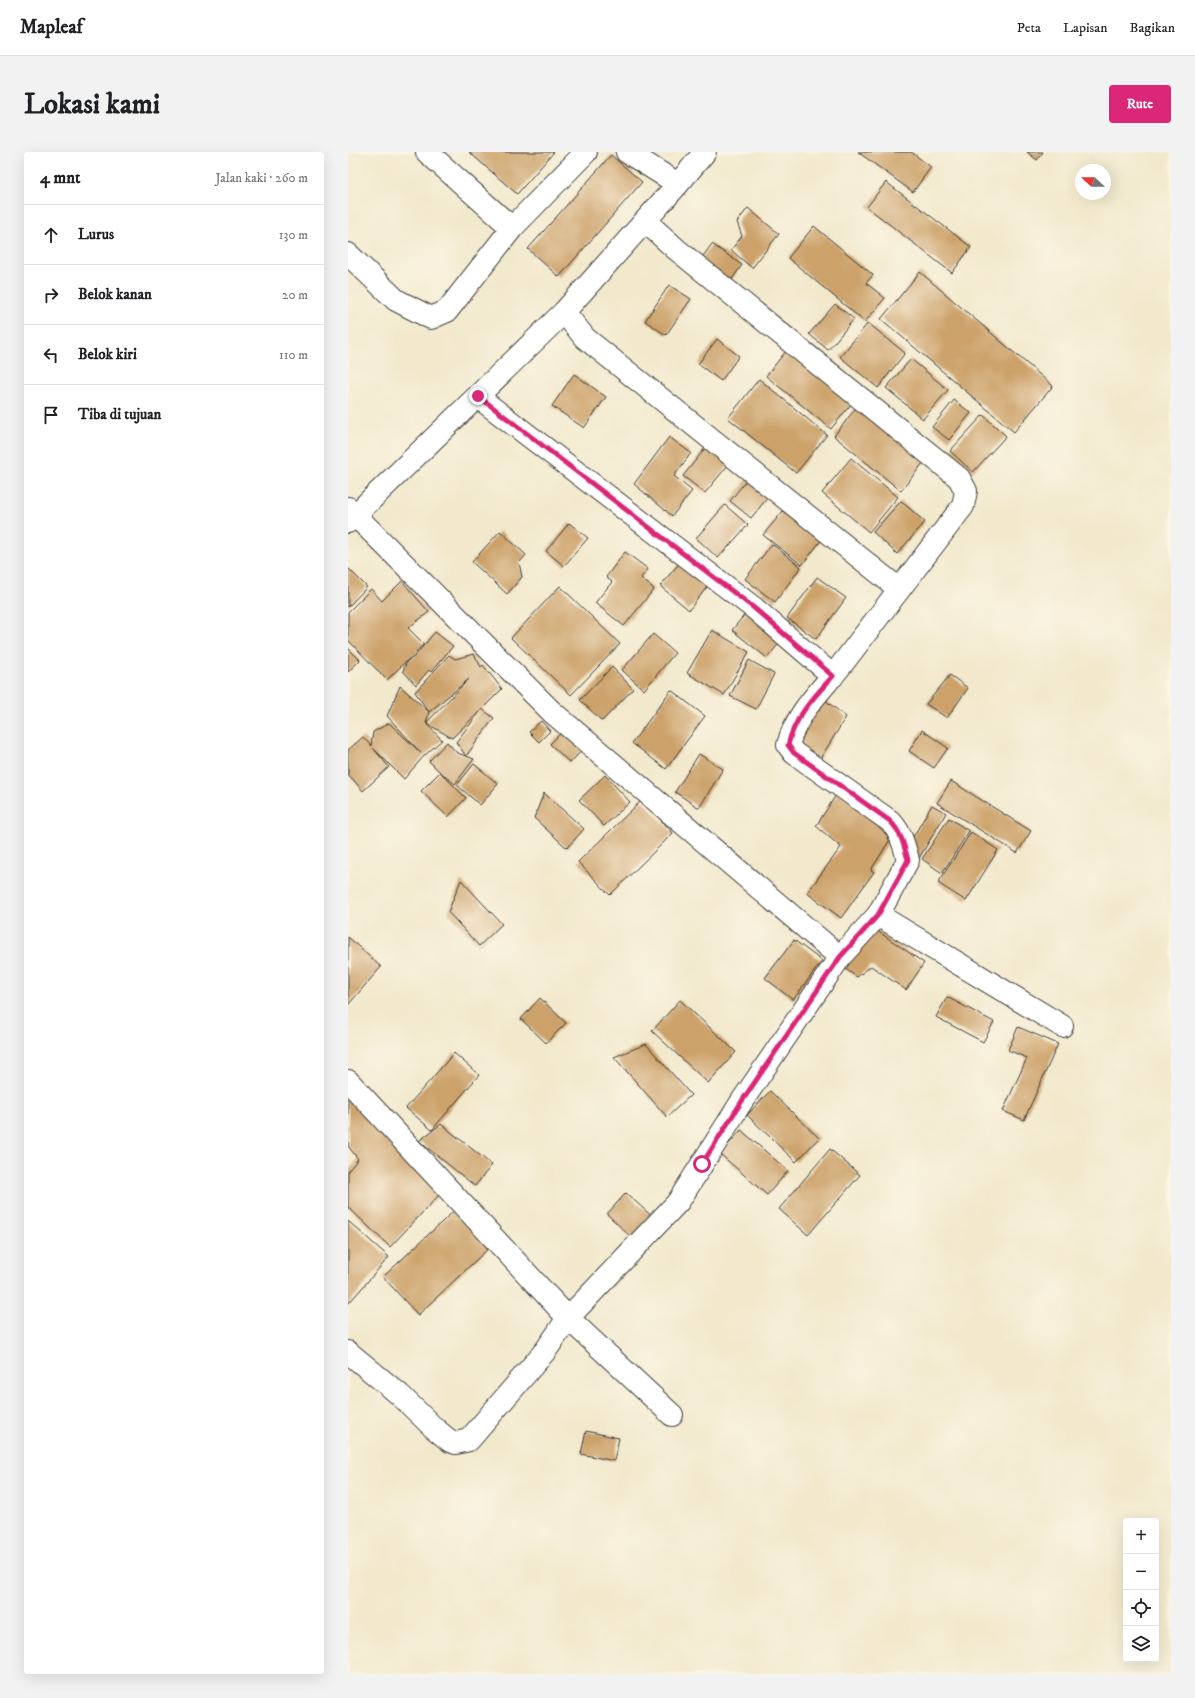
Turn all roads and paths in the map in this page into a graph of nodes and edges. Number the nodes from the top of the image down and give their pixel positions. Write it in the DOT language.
graph roads {
  1 [pos="427,152"];
  2 [pos="586,152"];
  3 [pos="627,152"];
  4 [pos="705,152"];
  5 [pos="678,184"];
  6 [pos="645,221"];
  7 [pos="512,228"];
  8 [pos="348,254"];
  9 [pos="564,312"];
  10 [pos="478,396"];
  11 [pos="350,515"];
  12 [pos="899,589"];
  13 [pos="833,676"];
  14 [pos="878,915"];
  15 [pos="840,957"];
  16 [pos="1062,1026"];
  17 [pos="348,1081"];
  18 [pos="568,1318"];
  19 [pos="348,1352"];
  20 [pos="672,1415"];
  1 -- 7 [label="street"];
  2 -- 7 [label="street"];
  3 -- 5 [label="street"];
  4 -- 5 [label="street"];
  5 -- 6 [label="street"];
  6 -- 9 [label="street"];
  6 -- 12 [label="street"];
  7 -- 8 [label="street"];
  9 -- 10 [label="street"];
  9 -- 12 [label="street"];
  10 -- 11 [label="street"];
  10 -- 13 [label="street"];
  11 -- 15 [label="street"];
  12 -- 13 [label="street"];
  13 -- 14 [label="street"];
  14 -- 15 [label="street"];
  14 -- 16 [label="street"];
  15 -- 18 [label="street"];
  17 -- 18 [label="street"];
  18 -- 19 [label="street"];
  18 -- 20 [label="street"];
}
